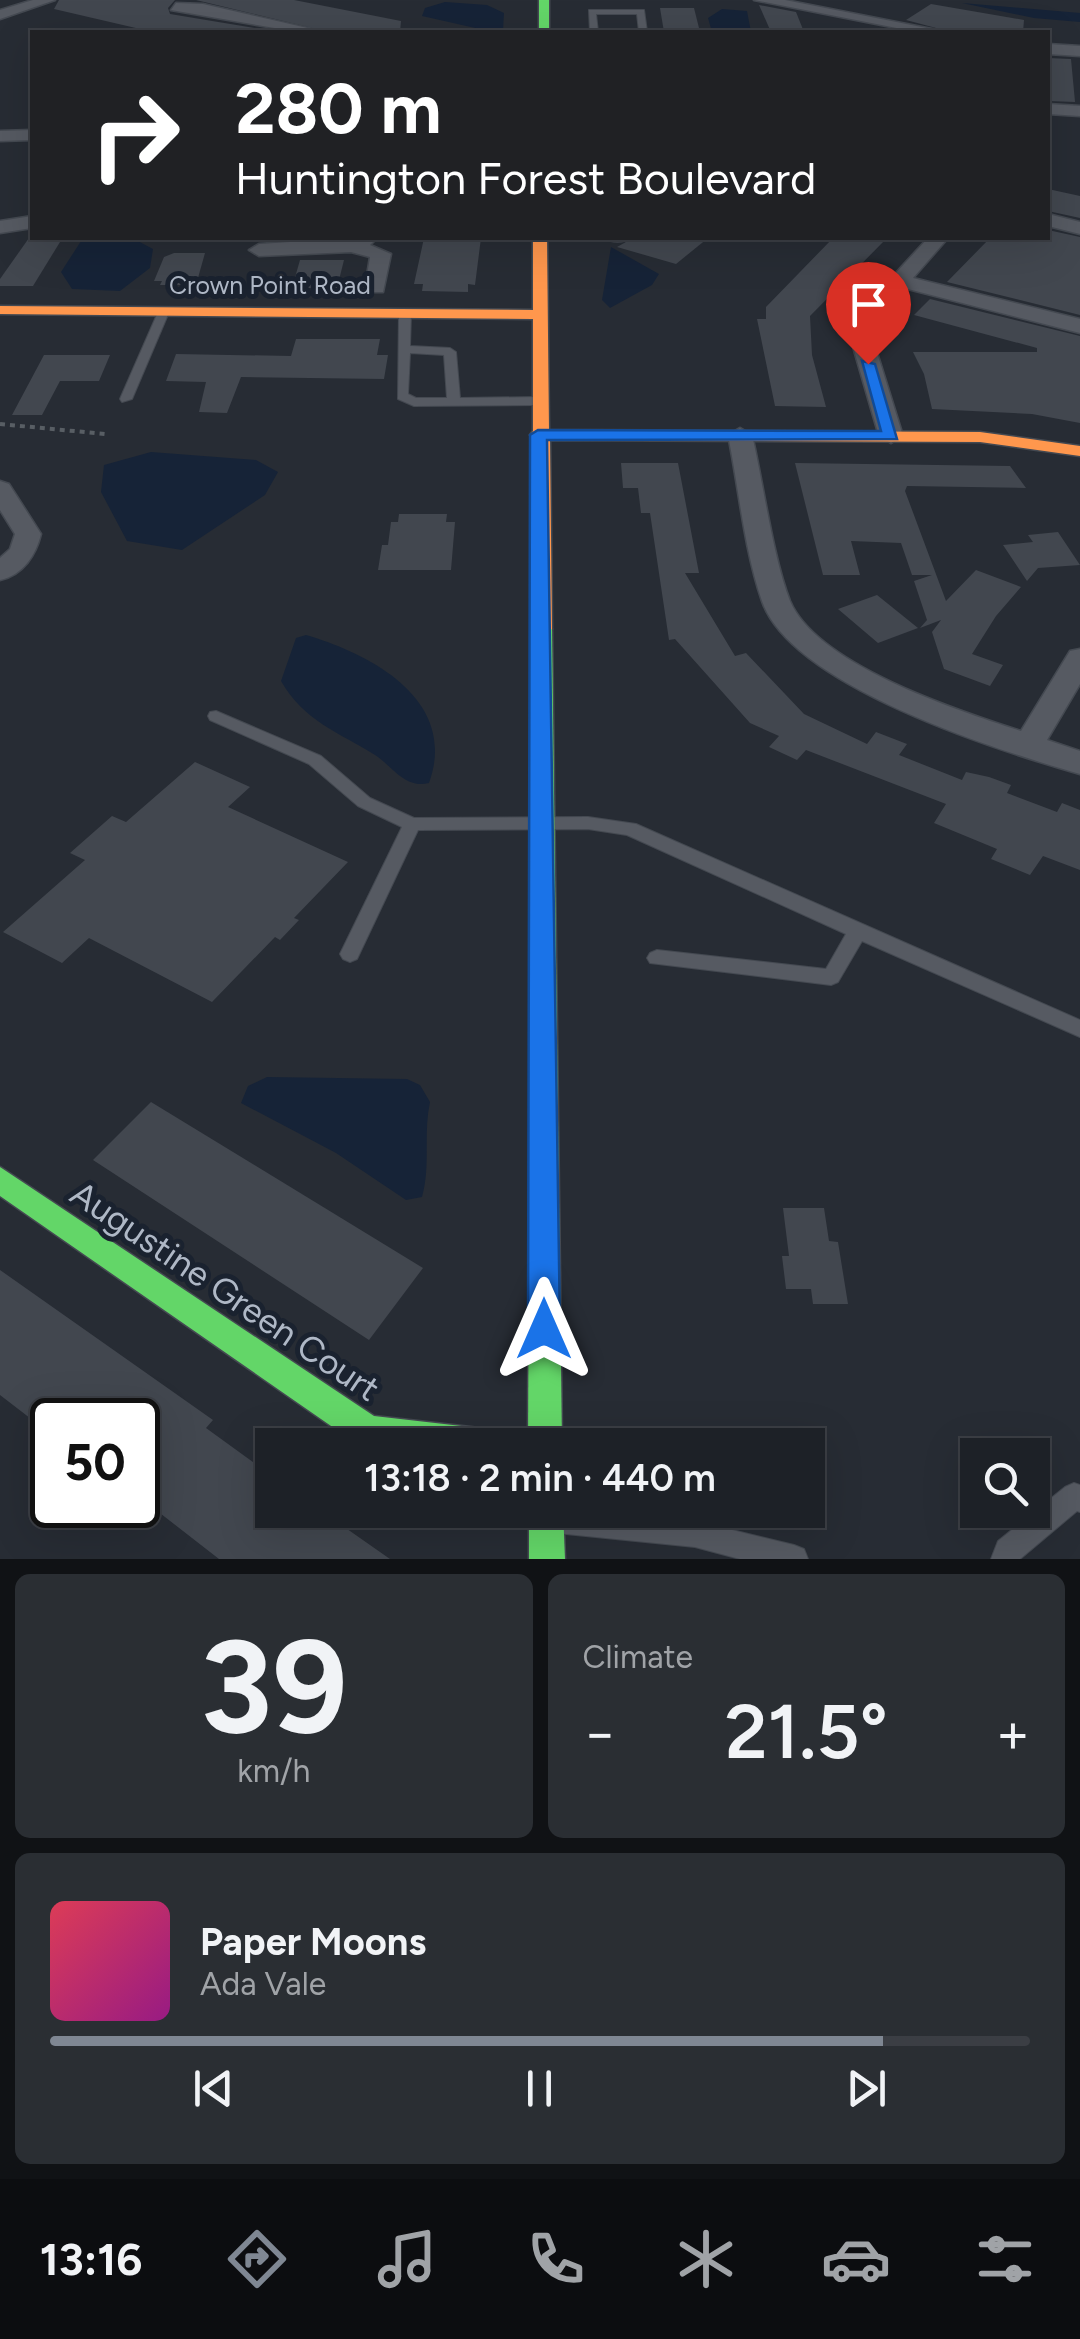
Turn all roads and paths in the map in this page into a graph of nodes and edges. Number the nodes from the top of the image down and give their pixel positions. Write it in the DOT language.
graph roads {
  1 [pos="48,0"];
  2 [pos="544,0"];
  3 [pos="639,0"];
  4 [pos="761,0"];
  5 [pos="176,6"];
  6 [pos="641,12"];
  7 [pos="0,15"];
  8 [pos="874,18"];
  9 [pos="299,30"];
  10 [pos="544,30"];
  11 [pos="594,30"];
  12 [pos="643,30"];
  13 [pos="855,30"];
  14 [pos="930,30"];
  15 [pos="1050,49"];
  16 [pos="1080,51"];
  17 [pos="1050,109"];
  18 [pos="1080,110"];
  19 [pos="30,134"];
  20 [pos="0,136"];
  21 [pos="1050,220"];
  22 [pos="30,222"];
  23 [pos="0,226"];
  24 [pos="1080,228"];
  25 [pos="540,240"];
  26 [pos="936,240"];
  27 [pos="360,242"];
  28 [pos="259,250"];
  29 [pos="898,280"];
  30 [pos="376,288"];
  31 [pos="0,310"];
  32 [pos="163,312"];
  33 [pos="406,314"];
  34 [pos="540,314"];
  35 [pos="1080,326"];
  36 [pos="404,348"];
  37 [pos="454,396"];
  38 [pos="126,399"];
  39 [pos="539,401"];
  40 [pos="0,424"];
  41 [pos="105,434"];
  42 [pos="538,435"];
  43 [pos="740,435"];
  44 [pos="891,436"];
  45 [pos="1080,452"];
  46 [pos="0,489"];
  47 [pos="0,572"];
  48 [pos="1080,658"];
  49 [pos="216,716"];
  50 [pos="1029,744"];
  51 [pos="1080,763"];
  52 [pos="412,824"];
  53 [pos="542,825"];
  54 [pos="858,931"];
  55 [pos="350,954"];
  56 [pos="657,958"];
  57 [pos="1080,1029"];
  58 [pos="0,1180"];
  59 [pos="363,1428"];
  60 [pos="545,1428"];
  61 [pos="1080,1499"];
  62 [pos="546,1528"];
  63 [pos="650,1528"];
  64 [pos="547,1559"];
  65 [pos="794,1559"];
  66 [pos="1005,1559"];
  1 -- 7 [label="street"];
  2 -- 10 [label="main road"];
  3 -- 6 [label="lane"];
  4 -- 8 [label="street"];
  5 -- 9 [label="street"];
  6 -- 11 [label="lane"];
  6 -- 12 [label="lane"];
  8 -- 13 [label="street"];
  8 -- 14 [label="street"];
  15 -- 16 [label="street"];
  17 -- 18 [label="street"];
  19 -- 20 [label="street"];
  21 -- 24 [label="street"];
  22 -- 23 [label="street"];
  25 -- 34 [label="main road"];
  26 -- 29 [label="street"];
  27 -- 28 [label="street"];
  27 -- 30 [label="street"];
  29 -- 35 [label="street"];
  29 -- 44 [label="street"];
  31 -- 32 [label="main road, Crown Point Road"];
  32 -- 33 [label="main road, Crown Point Road"];
  32 -- 38 [label="lane"];
  33 -- 34 [label="main road, Crown Point Road"];
  33 -- 36 [label="lane"];
  34 -- 39 [label="main road"];
  36 -- 37 [label="lane"];
  36 -- 37 [label="lane"];
  37 -- 39 [label="lane"];
  39 -- 42 [label="main road"];
  40 -- 41 [label="path"];
  42 -- 43 [label="main road"];
  42 -- 53 [label="main road"];
  43 -- 44 [label="main road"];
  43 -- 50 [label="street"];
  44 -- 45 [label="main road"];
  46 -- 47 [label="street"];
  48 -- 50 [label="street"];
  49 -- 52 [label="lane"];
  50 -- 51 [label="street"];
  52 -- 53 [label="lane"];
  52 -- 55 [label="lane"];
  53 -- 54 [label="lane"];
  53 -- 60 [label="main road"];
  54 -- 56 [label="lane"];
  54 -- 57 [label="lane"];
  58 -- 59 [label="main road, Augustine Green Court"];
  61 -- 66 [label="lane"];
  62 -- 64 [label="main road"];
  63 -- 65 [label="lane"];
}
